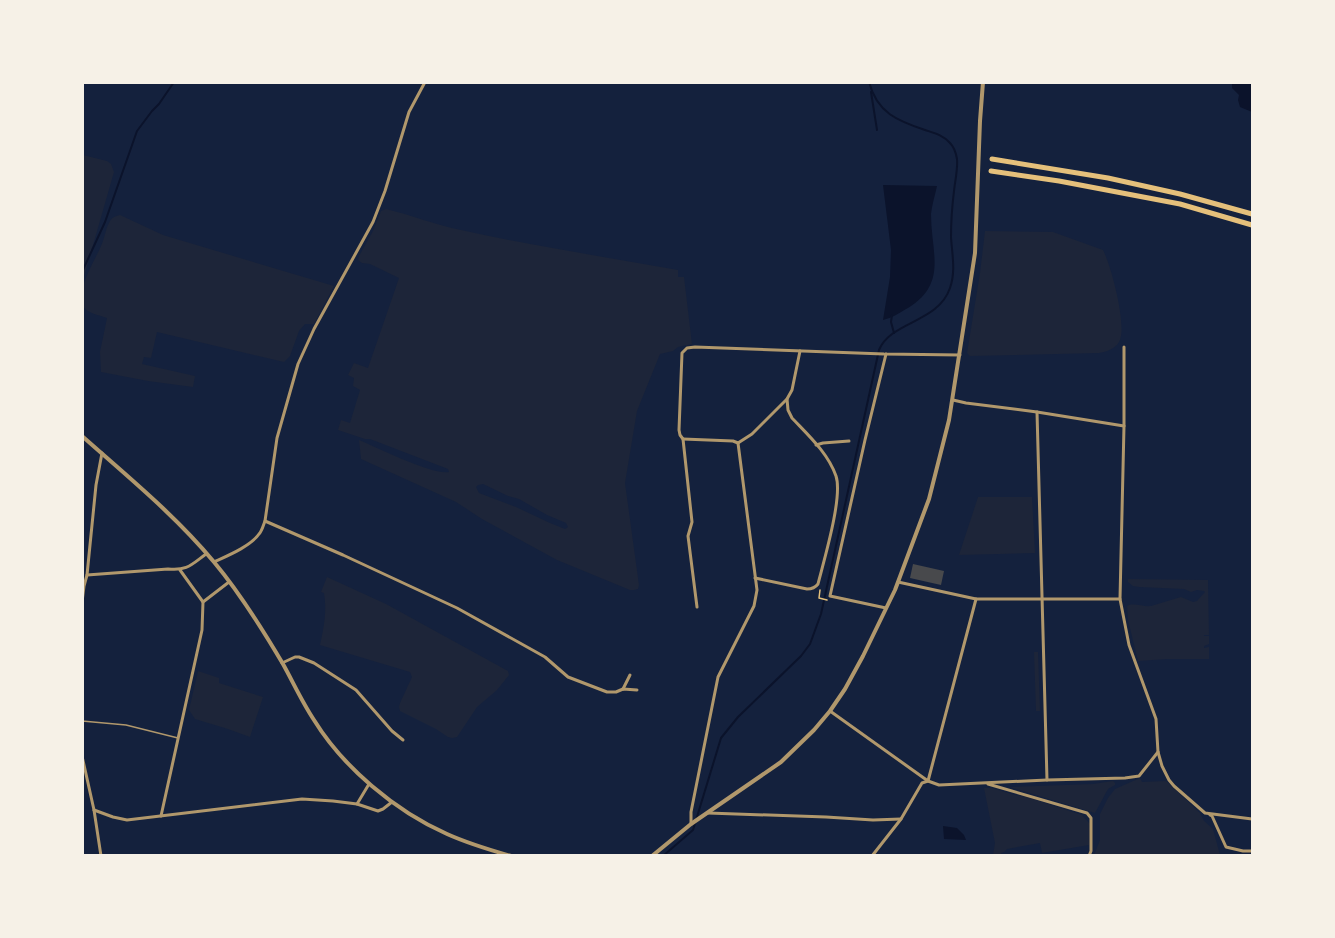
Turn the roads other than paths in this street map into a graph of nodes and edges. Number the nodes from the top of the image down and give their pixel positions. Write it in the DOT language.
graph roads {
  1 [pos="425,82"];
  2 [pos="983,82"];
  3 [pos="992,159"];
  4 [pos="991,171"];
  5 [pos="1252,214"];
  6 [pos="1252,225"];
  7 [pos="1124,347"];
  8 [pos="800,351"];
  9 [pos="885,354"];
  10 [pos="960,355"];
  11 [pos="787,399"];
  12 [pos="953,400"];
  13 [pos="1037,412"];
  14 [pos="1124,426"];
  15 [pos="82,436"];
  16 [pos="684,439"];
  17 [pos="849,441"];
  18 [pos="738,443"];
  19 [pos="816,445"];
  20 [pos="102,453"];
  21 [pos="265,521"];
  22 [pos="206,554"];
  23 [pos="214,562"];
  24 [pos="180,570"];
  25 [pos="87,575"];
  26 [pos="755,578"];
  27 [pos="229,582"];
  28 [pos="897,582"];
  29 [pos="83,586"];
  30 [pos="976,599"];
  31 [pos="1041,599"];
  32 [pos="1120,599"];
  33 [pos="82,602"];
  34 [pos="203,602"];
  35 [pos="697,607"];
  36 [pos="886,608"];
  37 [pos="282,663"];
  38 [pos="630,675"];
  39 [pos="623,689"];
  40 [pos="638,690"];
  41 [pos="830,711"];
  42 [pos="82,721"];
  43 [pos="178,739"];
  44 [pos="403,740"];
  45 [pos="1158,752"];
  46 [pos="82,756"];
  47 [pos="1047,780"];
  48 [pos="928,781"];
  49 [pos="986,783"];
  50 [pos="369,784"];
  51 [pos="392,802"];
  52 [pos="357,804"];
  53 [pos="94,810"];
  54 [pos="708,813"];
  55 [pos="1205,813"];
  56 [pos="161,816"];
  57 [pos="901,819"];
  58 [pos="1252,819"];
  59 [pos="691,824"];
  60 [pos="1252,851"];
  61 [pos="101,855"];
  62 [pos="512,855"];
  63 [pos="652,855"];
  64 [pos="872,855"];
  65 [pos="1089,855"];
  1 -- 21 [label="street"];
  2 -- 10 [label="street"];
  3 -- 5 [label="highway"];
  4 -- 6 [label="highway"];
  7 -- 14 [label="street"];
  8 -- 9 [label="street"];
  8 -- 11 [label="street"];
  8 -- 16 [label="street"];
  9 -- 10 [label="street"];
  9 -- 36 [label="street"];
  10 -- 12 [label="street"];
  11 -- 18 [label="street"];
  11 -- 19 [label="street"];
  12 -- 13 [label="street"];
  12 -- 28 [label="street"];
  13 -- 14 [label="street"];
  13 -- 31 [label="street"];
  14 -- 32 [label="street"];
  15 -- 20 [label="street"];
  16 -- 18 [label="street"];
  16 -- 35 [label="street"];
  17 -- 19 [label="street"];
  18 -- 26 [label="street"];
  19 -- 26 [label="street"];
  20 -- 22 [label="street"];
  20 -- 25 [label="street"];
  21 -- 23 [label="street"];
  21 -- 39 [label="street"];
  22 -- 23 [label="street"];
  22 -- 24 [label="street"];
  23 -- 27 [label="street"];
  24 -- 25 [label="street"];
  24 -- 34 [label="street"];
  25 -- 29 [label="street"];
  26 -- 59 [label="street"];
  27 -- 34 [label="street"];
  27 -- 37 [label="street"];
  28 -- 30 [label="street"];
  28 -- 36 [label="street"];
  29 -- 33 [label="street"];
  30 -- 31 [label="street"];
  30 -- 48 [label="street"];
  31 -- 32 [label="street"];
  31 -- 47 [label="street"];
  32 -- 45 [label="street"];
  34 -- 43 [label="street"];
  36 -- 41 [label="street"];
  37 -- 44 [label="street"];
  37 -- 50 [label="street"];
  38 -- 39 [label="street"];
  39 -- 40 [label="street"];
  41 -- 48 [label="street"];
  41 -- 54 [label="street"];
  42 -- 43 [label="lane"];
  43 -- 56 [label="street"];
  45 -- 47 [label="street"];
  45 -- 55 [label="street"];
  46 -- 53 [label="street"];
  47 -- 49 [label="street"];
  48 -- 49 [label="street"];
  48 -- 57 [label="street"];
  49 -- 65 [label="street"];
  50 -- 51 [label="street"];
  50 -- 52 [label="street"];
  51 -- 52 [label="street"];
  51 -- 62 [label="street"];
  52 -- 56 [label="street"];
  53 -- 56 [label="street"];
  53 -- 61 [label="street"];
  54 -- 57 [label="street"];
  54 -- 59 [label="street"];
  55 -- 58 [label="street"];
  55 -- 60 [label="street"];
  57 -- 64 [label="street"];
  59 -- 63 [label="street"];
}
